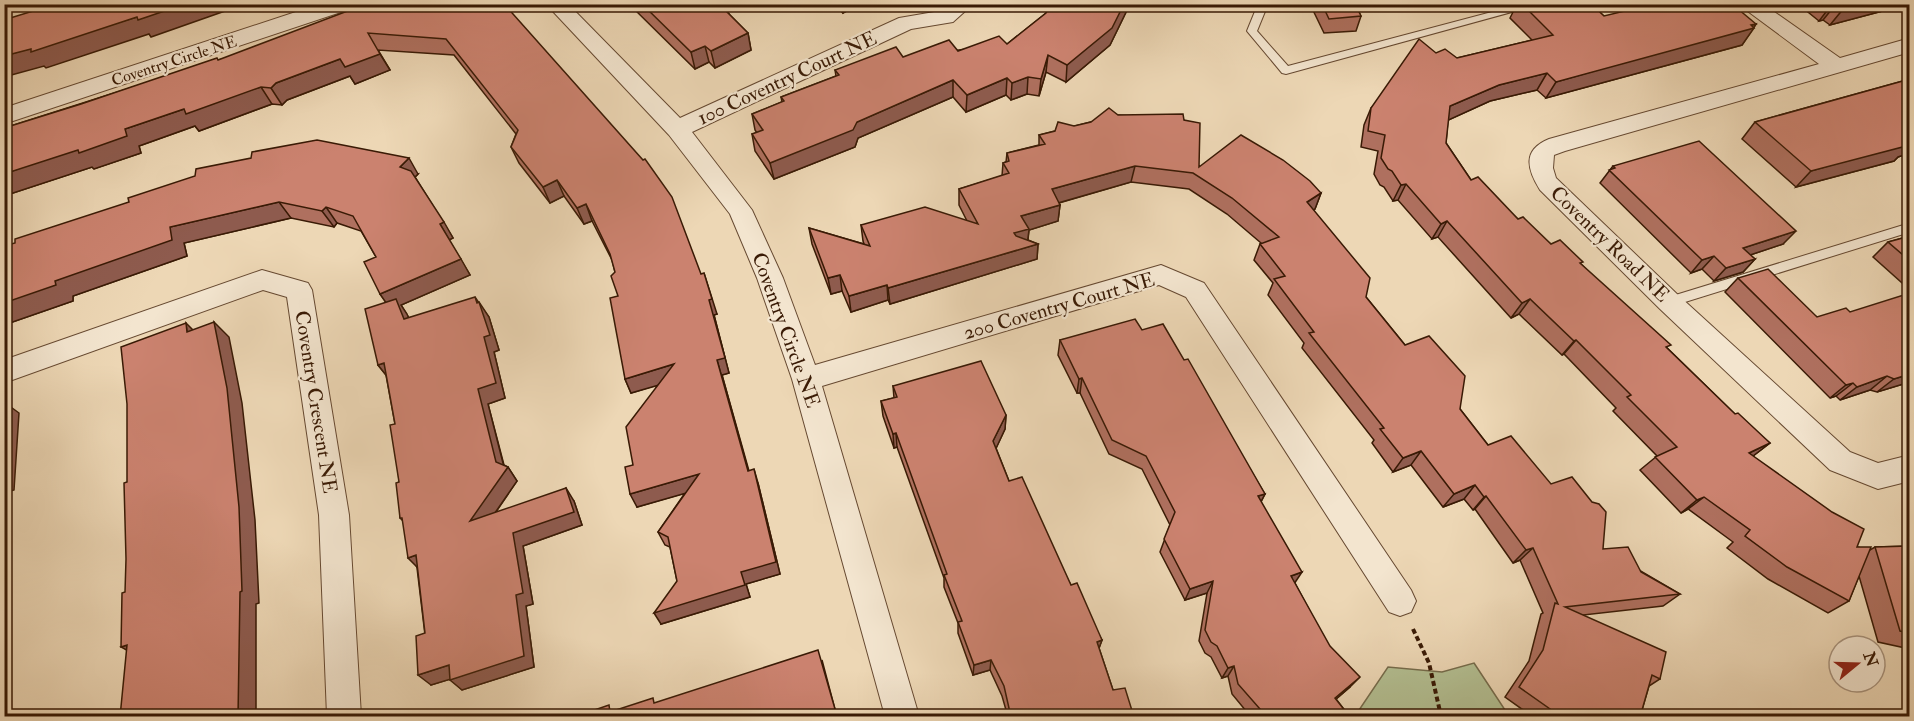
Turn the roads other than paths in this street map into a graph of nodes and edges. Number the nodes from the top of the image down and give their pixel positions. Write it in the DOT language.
graph roads {
  1 [pos="343,4"];
  2 [pos="556,4"];
  3 [pos="963,4"];
  4 [pos="1263,4"];
  5 [pos="1536,4"];
  6 [pos="1748,4"];
  7 [pos="1910,45"];
  8 [pos="1836,65"];
  9 [pos="4,116"];
  10 [pos="677,129"];
  11 [pos="1910,227"];
  12 [pos="1669,302"];
  13 [pos="4,372"];
  14 [pos="806,380"];
  15 [pos="1910,468"];
  16 [pos="1400,602"];
  17 [pos="344,717"];
  18 [pos="902,717"];
  1 -- 9 [label="street, Coventry Circle NE"];
  2 -- 10 [label="street, Coventry Circle NE"];
  3 -- 10 [label="street, 100 Coventry Court NE"];
  4 -- 5 [label="lane"];
  6 -- 8 [label="street"];
  7 -- 8 [label="street"];
  8 -- 12 [label="street, Coventry Road NE"];
  10 -- 14 [label="street, Coventry Circle NE"];
  11 -- 12 [label="lane"];
  12 -- 15 [label="street, Coventry Road NE"];
  13 -- 17 [label="street, Coventry Crescent NE"];
  14 -- 16 [label="street, 200 Coventry Court NE"];
  14 -- 18 [label="street, Coventry Circle NE"];
}
